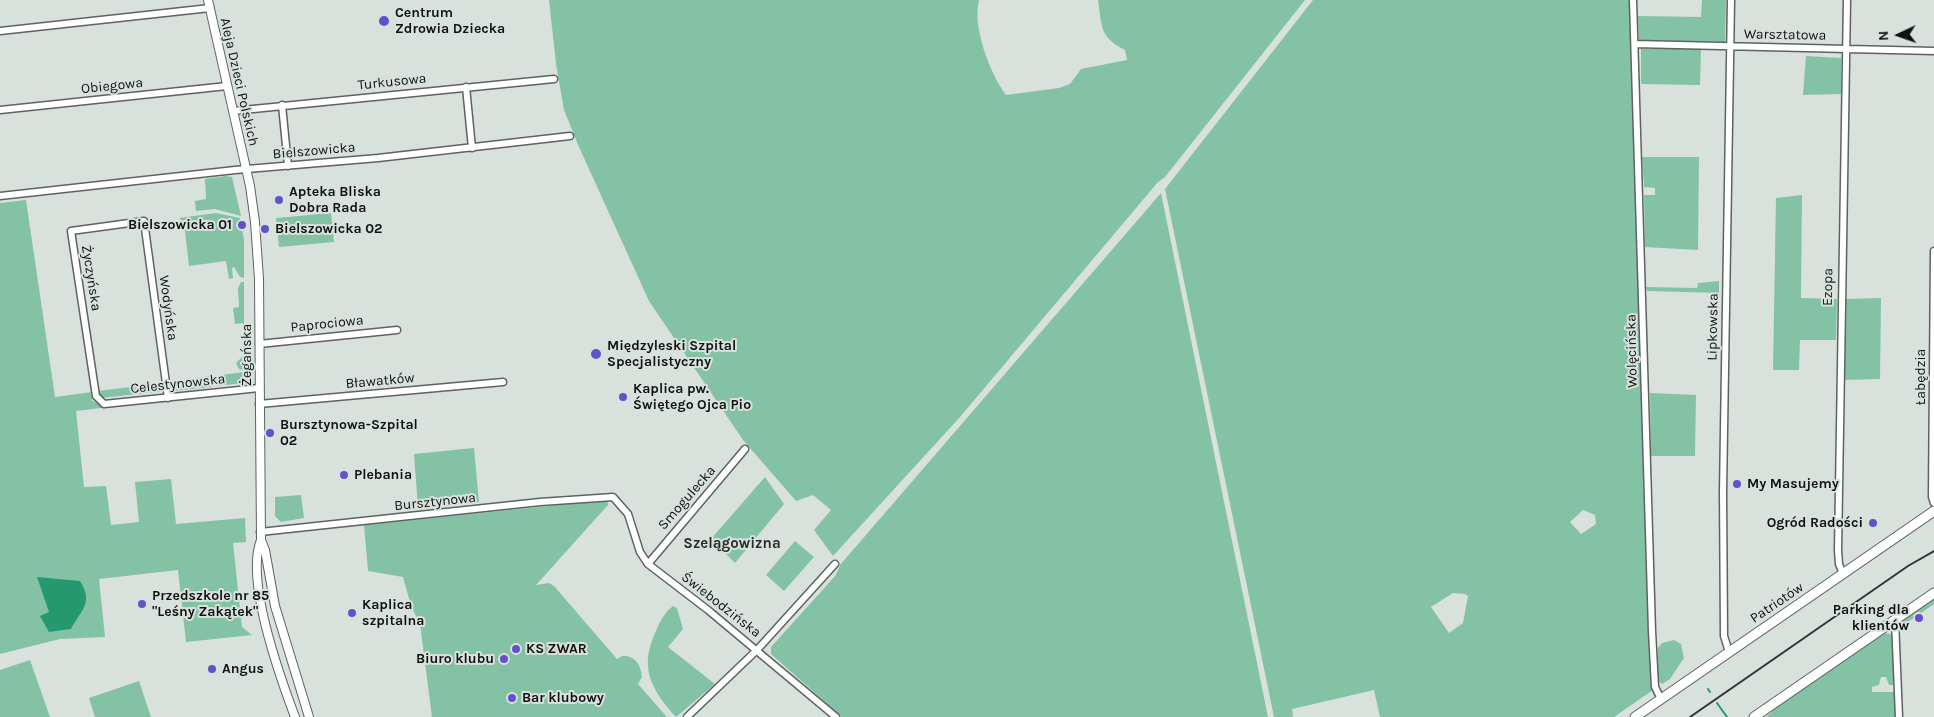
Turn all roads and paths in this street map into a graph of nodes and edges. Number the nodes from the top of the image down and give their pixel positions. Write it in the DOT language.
graph roads {
  1 [pos="1633,0"];
  2 [pos="1731,0"];
  3 [pos="1846,0"];
  4 [pos="209,4"];
  5 [pos="0,31"];
  6 [pos="1636,44"];
  7 [pos="1730,46"];
  8 [pos="1846,49"];
  9 [pos="1934,51"];
  10 [pos="554,79"];
  11 [pos="228,86"];
  12 [pos="466,87"];
  13 [pos="282,106"];
  14 [pos="0,110"];
  15 [pos="233,111"];
  16 [pos="570,136"];
  17 [pos="472,148"];
  18 [pos="288,166"];
  19 [pos="246,170"];
  20 [pos="0,196"];
  21 [pos="144,221"];
  22 [pos="1934,251"];
  23 [pos="398,330"];
  24 [pos="259,344"];
  25 [pos="503,382"];
  26 [pos="259,388"];
  27 [pos="168,398"];
  28 [pos="99,401"];
  29 [pos="259,404"];
  30 [pos="746,449"];
  31 [pos="613,497"];
  32 [pos="1934,503"];
  33 [pos="1934,512"];
  34 [pos="260,532"];
  35 [pos="261,540"];
  36 [pos="648,564"];
  37 [pos="835,564"];
  38 [pos="1843,574"];
  39 [pos="1934,593"];
  40 [pos="1895,620"];
  41 [pos="757,650"];
  42 [pos="1730,652"];
  43 [pos="1660,699"];
  44 [pos="295,717"];
  45 [pos="309,717"];
  46 [pos="687,717"];
  47 [pos="836,717"];
  48 [pos="1635,717"];
  49 [pos="1754,717"];
  50 [pos="1899,717"];
  1 -- 6 [label="street, Wolęcińska"];
  2 -- 7 [label="street, Lipkowska"];
  3 -- 8 [label="street, Ezopa"];
  4 -- 5 [label="street"];
  4 -- 11 [label="street, Aleja Dzieci Polskich"];
  6 -- 7 [label="street, Warsztatowa"];
  6 -- 43 [label="street, Wolęcińska"];
  7 -- 8 [label="street, Warsztatowa"];
  7 -- 42 [label="street, Lipkowska"];
  8 -- 9 [label="street, Warsztatowa"];
  8 -- 38 [label="street, Ezopa"];
  10 -- 12 [label="street, Turkusowa"];
  11 -- 14 [label="street, Obiegowa"];
  11 -- 15 [label="street, Aleja Dzieci Polskich"];
  12 -- 13 [label="street, Turkusowa"];
  12 -- 17 [label="street"];
  13 -- 15 [label="street, Turkusowa"];
  13 -- 18 [label="street"];
  15 -- 19 [label="street, Aleja Dzieci Polskich"];
  16 -- 17 [label="street, Bielszowicka"];
  17 -- 18 [label="street, Bielszowicka"];
  18 -- 19 [label="street, Bielszowicka"];
  19 -- 20 [label="street, Bielszowicka"];
  19 -- 24 [label="street, Żegańska"];
  21 -- 27 [label="street, Wodyńska"];
  21 -- 28 [label="street, Życzyńska"];
  22 -- 32 [label="street, Łabędzia"];
  23 -- 24 [label="street, Paprociowa"];
  24 -- 26 [label="street, Żegańska"];
  25 -- 29 [label="street, Bławatków"];
  26 -- 27 [label="street, Celestynowska"];
  26 -- 29 [label="street, Żegańska"];
  27 -- 28 [label="street, Celestynowska"];
  29 -- 34 [label="street, Żegańska"];
  30 -- 36 [label="street, Smogulecka"];
  31 -- 34 [label="street, Bursztynowa"];
  31 -- 36 [label="street, Świebodzińska"];
  33 -- 38 [label="main road, Patriotów"];
  34 -- 35 [label="street, Żegańska"];
  35 -- 44 [label="street, Żegańska"];
  35 -- 45 [label="street, Żegańska"];
  36 -- 41 [label="street, Świebodzińska"];
  37 -- 41 [label="street"];
  38 -- 42 [label="main road, Patriotów"];
  39 -- 40 [label="main road"];
  40 -- 49 [label="main road"];
  40 -- 50 [label="street"];
  41 -- 46 [label="street"];
  41 -- 47 [label="street, Świebodzińska"];
  42 -- 43 [label="main road, Patriotów"];
  43 -- 48 [label="main road, Patriotów"];
}
